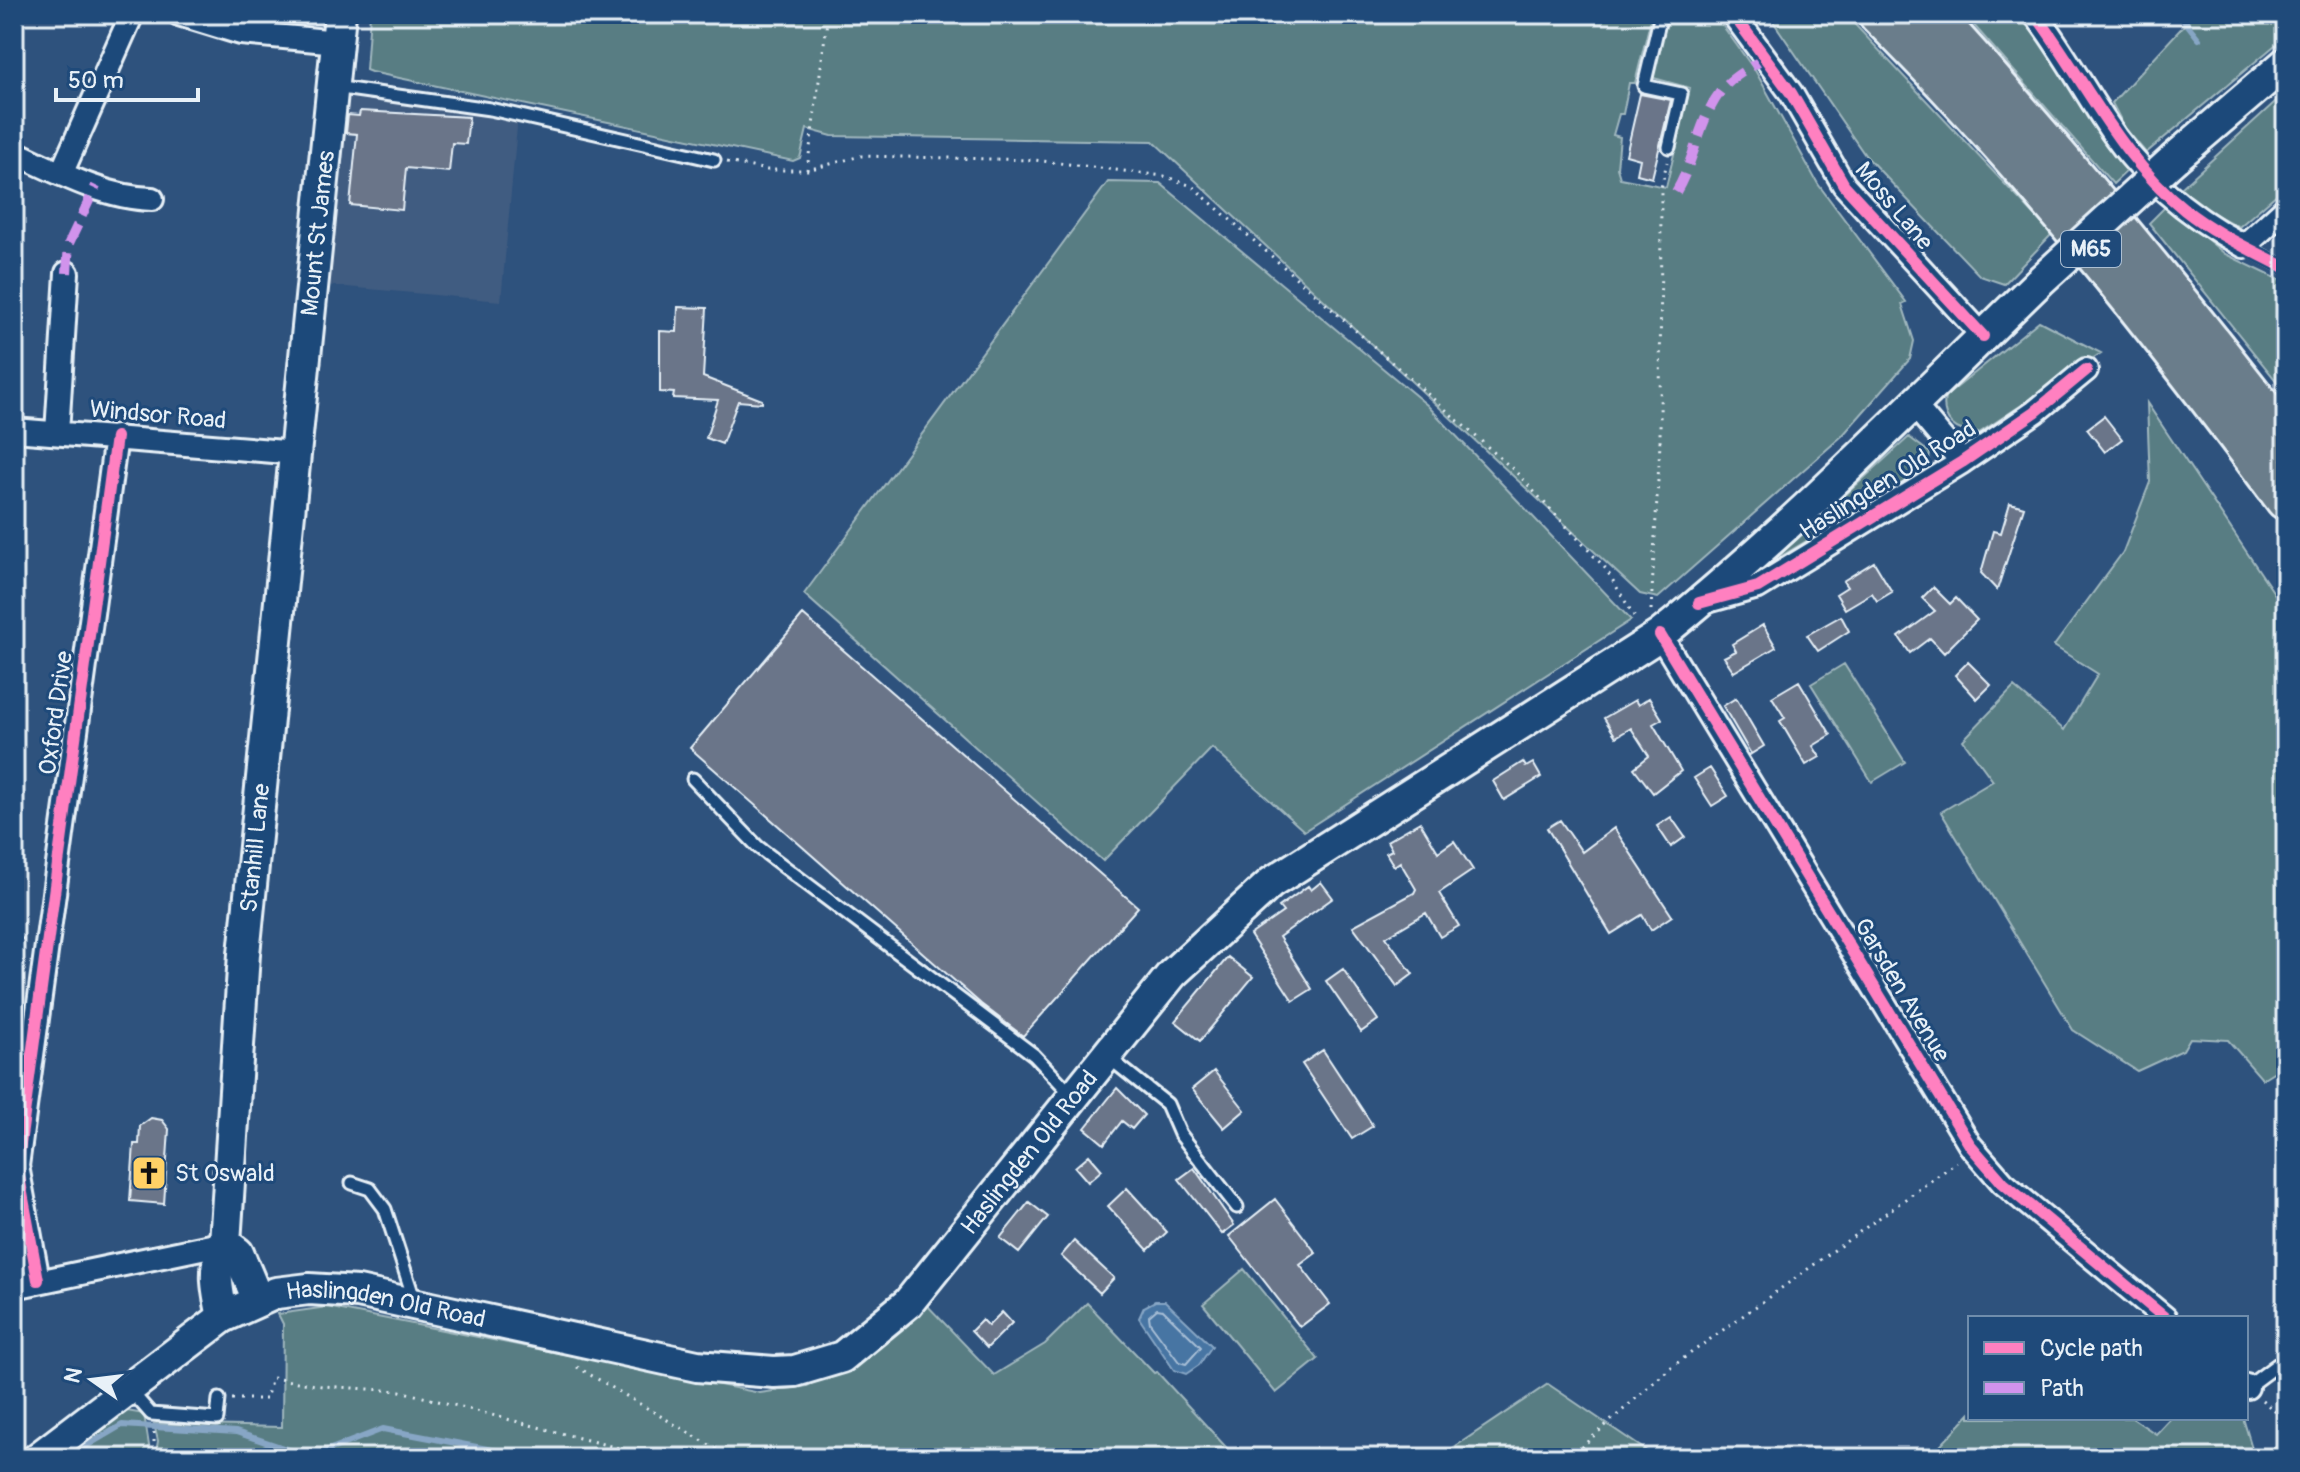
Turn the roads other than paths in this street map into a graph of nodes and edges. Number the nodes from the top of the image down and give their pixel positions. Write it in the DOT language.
graph roads {
  1 [pos="132,14"];
  2 [pos="179,14"];
  3 [pos="1661,14"];
  4 [pos="1733,14"];
  5 [pos="1879,14"];
  6 [pos="1931,14"];
  7 [pos="2035,14"];
  8 [pos="242,24"];
  9 [pos="339,28"];
  10 [pos="2286,63"];
  11 [pos="333,87"];
  12 [pos="1669,147"];
  13 [pos="14,152"];
  14 [pos="714,160"];
  15 [pos="61,174"];
  16 [pos="152,199"];
  17 [pos="2286,208"];
  18 [pos="2244,246"];
  19 [pos="2286,268"];
  20 [pos="67,273"];
  21 [pos="1983,336"];
  22 [pos="2086,370"];
  23 [pos="1914,405"];
  24 [pos="14,430"];
  25 [pos="57,433"];
  26 [pos="116,437"];
  27 [pos="2286,440"];
  28 [pos="297,453"];
  29 [pos="1962,462"];
  30 [pos="2286,499"];
  31 [pos="1699,603"];
  32 [pos="1655,638"];
  33 [pos="693,779"];
  34 [pos="1107,1056"];
  35 [pos="1074,1098"];
  36 [pos="352,1183"];
  37 [pos="1237,1207"];
  38 [pos="225,1243"];
  39 [pos="38,1280"];
  40 [pos="14,1287"];
  41 [pos="257,1298"];
  42 [pos="415,1302"];
  43 [pos="2163,1316"];
  44 [pos="223,1317"];
  45 [pos="2286,1358"];
  46 [pos="2248,1385"];
  47 [pos="130,1390"];
  48 [pos="219,1399"];
  49 [pos="38,1458"];
  1 -- 15 [label="street"];
  2 -- 8 [label="street"];
  3 -- 12 [label="lane"];
  4 -- 21 [label="street, Moss Lane"];
  5 -- 30 [label="highway, M65"];
  6 -- 27 [label="highway, M65"];
  7 -- 18 [label="street"];
  8 -- 9 [label="street"];
  9 -- 11 [label="main road, Mount St James"];
  10 -- 21 [label="main road, Haslingden Old Road, bridge"];
  11 -- 14 [label="lane"];
  11 -- 28 [label="main road, Mount St James"];
  13 -- 15 [label="street"];
  15 -- 16 [label="street"];
  17 -- 18 [label="street"];
  18 -- 19 [label="lane"];
  20 -- 25 [label="street"];
  21 -- 23 [label="main road, Haslingden Old Road"];
  22 -- 29 [label="street, Haslingden Old Road"];
  23 -- 29 [label="street, Haslingden Old Road"];
  23 -- 31 [label="main road, Haslingden Old Road"];
  24 -- 25 [label="street, Windsor Road"];
  25 -- 26 [label="street, Windsor Road"];
  26 -- 28 [label="street, Windsor Road"];
  26 -- 39 [label="street, Oxford Drive"];
  28 -- 38 [label="main road, Stanhill Lane"];
  29 -- 31 [label="street, Haslingden Old Road"];
  31 -- 32 [label="main road, Haslingden Old Road"];
  32 -- 34 [label="main road, Haslingden Old Road"];
  32 -- 43 [label="street, Garsden Avenue"];
  33 -- 35 [label="lane"];
  34 -- 35 [label="main road, Haslingden Old Road"];
  34 -- 37 [label="lane"];
  35 -- 42 [label="main road, Haslingden Old Road"];
  36 -- 42 [label="lane"];
  38 -- 39 [label="street"];
  38 -- 41 [label="main road"];
  38 -- 44 [label="main road, Stanhill Lane"];
  39 -- 40 [label="street"];
  41 -- 42 [label="main road, Haslingden Old Road"];
  41 -- 44 [label="main road, Haslingden Old Road"];
  44 -- 47 [label="main road, Haslingden Old Road"];
  45 -- 46 [label="lane"];
  47 -- 48 [label="lane"];
  47 -- 49 [label="main road, Haslingden Old Road"];
}
